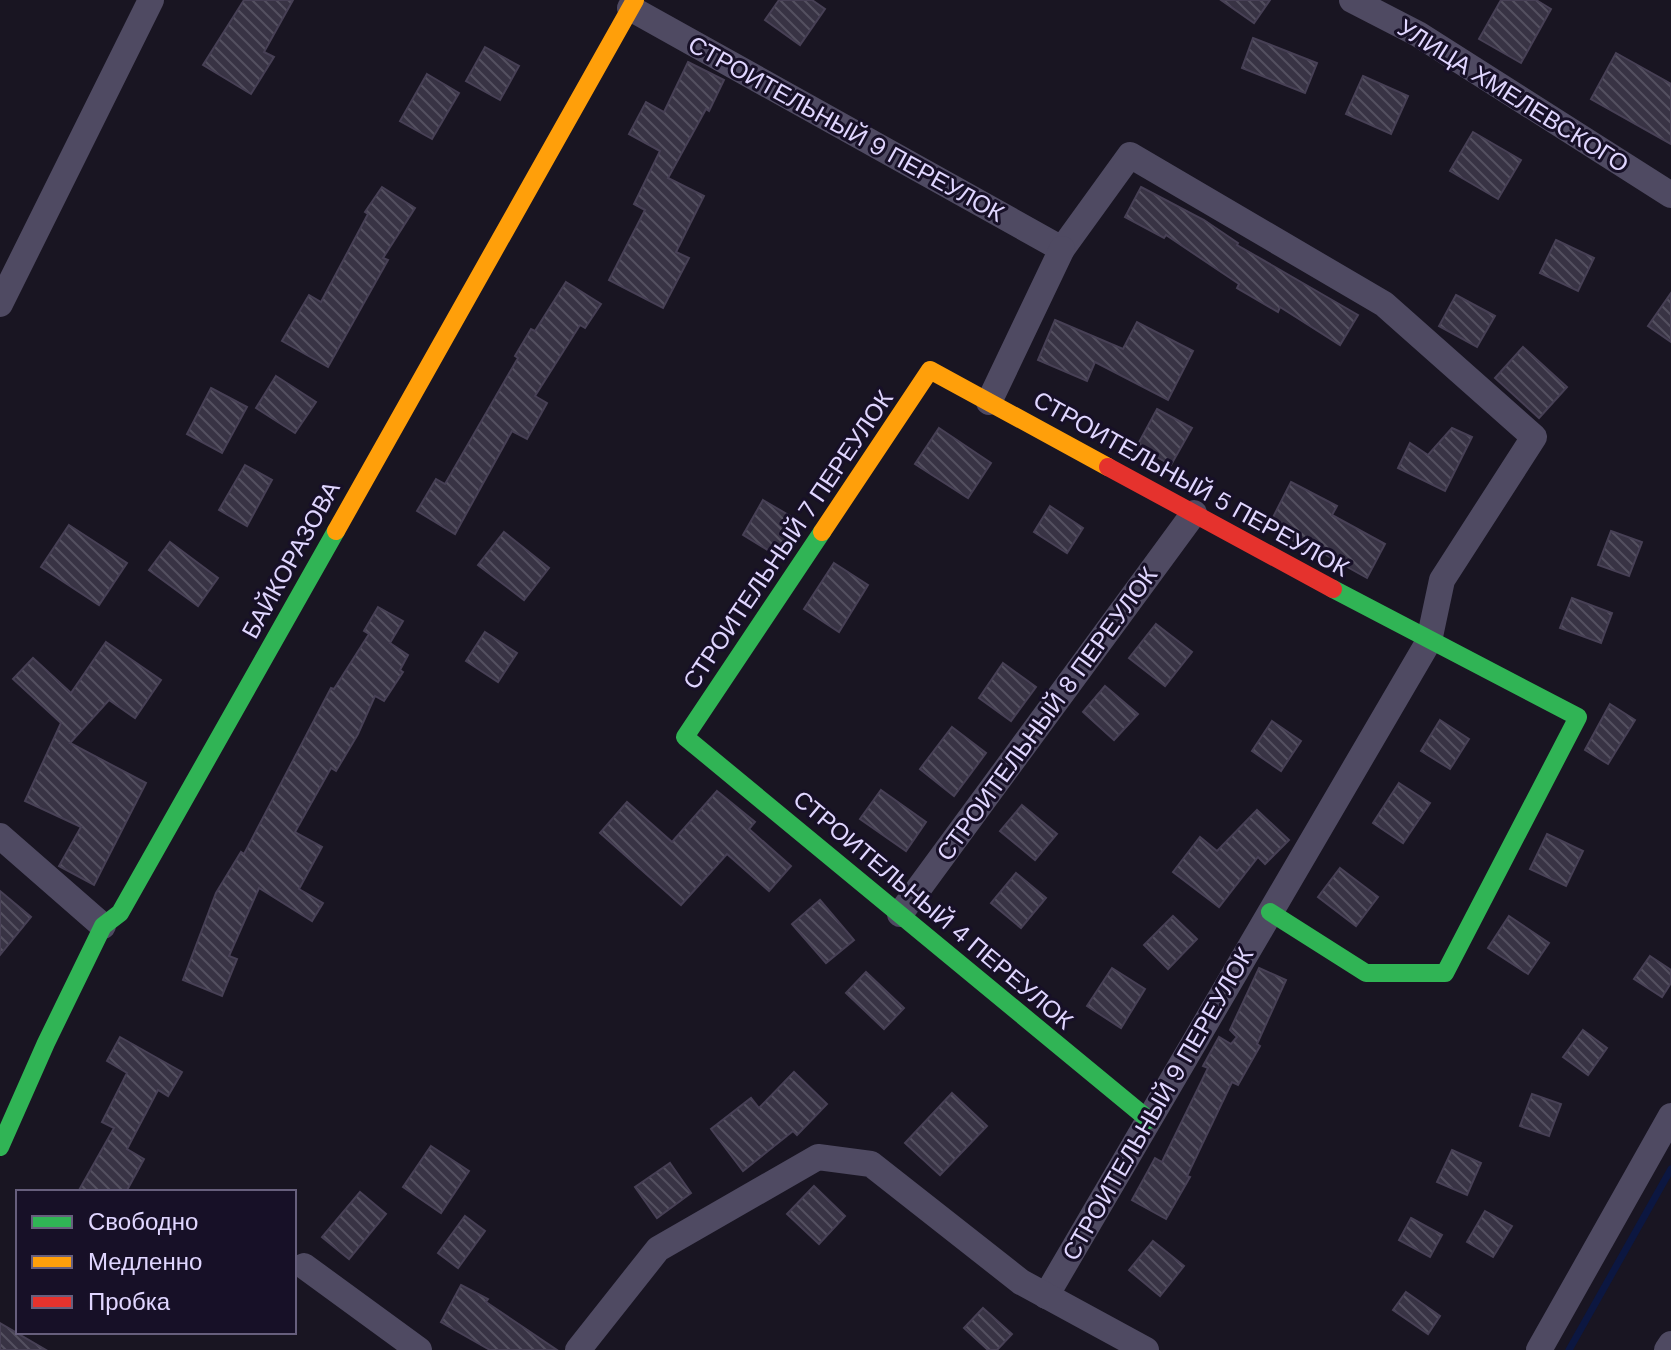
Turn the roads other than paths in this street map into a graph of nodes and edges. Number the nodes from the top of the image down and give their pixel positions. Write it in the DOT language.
graph roads {
  1 [pos="151,0"];
  2 [pos="1352,0"];
  3 [pos="632,4"];
  4 [pos="1671,195"];
  5 [pos="1062,249"];
  6 [pos="0,304"];
  7 [pos="930,370"];
  8 [pos="989,402"];
  9 [pos="1194,513"];
  10 [pos="1429,641"];
  11 [pos="685,737"];
  12 [pos="0,836"];
  13 [pos="1270,912"];
  14 [pos="900,914"];
  15 [pos="103,926"];
  16 [pos="1671,1116"];
  17 [pos="1149,1120"];
  18 [pos="0,1147"];
  19 [pos="304,1266"];
  20 [pos="1046,1296"];
  21 [pos="1671,1344"];
  22 [pos="419,1350"];
  23 [pos="578,1350"];
  24 [pos="1146,1350"];
  25 [pos="1539,1350"];
  26 [pos="1667,1350"];
  1 -- 6 [label="street"];
  2 -- 4 [label="street, УЛИЦА ХМЕЛЕВСКОГО"];
  3 -- 5 [label="street, СТРОИТЕЛЬНЫЙ 9 ПЕРЕУЛОК"];
  3 -- 15 [label="street, БАЙКОРАЗОВА"];
  5 -- 8 [label="street, СТРОИТЕЛЬНЫЙ 9 ПЕРЕУЛОК"];
  5 -- 10 [label="street, СТРОИТЕЛЬНЫЙ 9 ПЕРЕУЛОК"];
  7 -- 8 [label="street, СТРОИТЕЛЬНЫЙ 5 ПЕРЕУЛОК"];
  7 -- 11 [label="street, СТРОИТЕЛЬНЫЙ 7 ПЕРЕУЛОК"];
  8 -- 9 [label="street, СТРОИТЕЛЬНЫЙ 5 ПЕРЕУЛОК"];
  9 -- 10 [label="street, СТРОИТЕЛЬНЫЙ 5 ПЕРЕУЛОК"];
  9 -- 14 [label="street, СТРОИТЕЛЬНЫЙ 8 ПЕРЕУЛОК"];
  10 -- 13 [label="street, СТРОИТЕЛЬНЫЙ 9 ПЕРЕУЛОК"];
  10 -- 13 [label="street"];
  11 -- 14 [label="street, СТРОИТЕЛЬНЫЙ 4 ПЕРЕУЛОК"];
  12 -- 15 [label="street"];
  13 -- 17 [label="street, СТРОИТЕЛЬНЫЙ 9 ПЕРЕУЛОК"];
  14 -- 17 [label="street, СТРОИТЕЛЬНЫЙ 4 ПЕРЕУЛОК"];
  15 -- 18 [label="street, БАЙКОРАЗОВА"];
  16 -- 25 [label="street"];
  17 -- 20 [label="street, СТРОИТЕЛЬНЫЙ 9 ПЕРЕУЛОК"];
  19 -- 22 [label="street"];
  20 -- 23 [label="street"];
  20 -- 24 [label="street"];
  21 -- 26 [label="street"];
}
